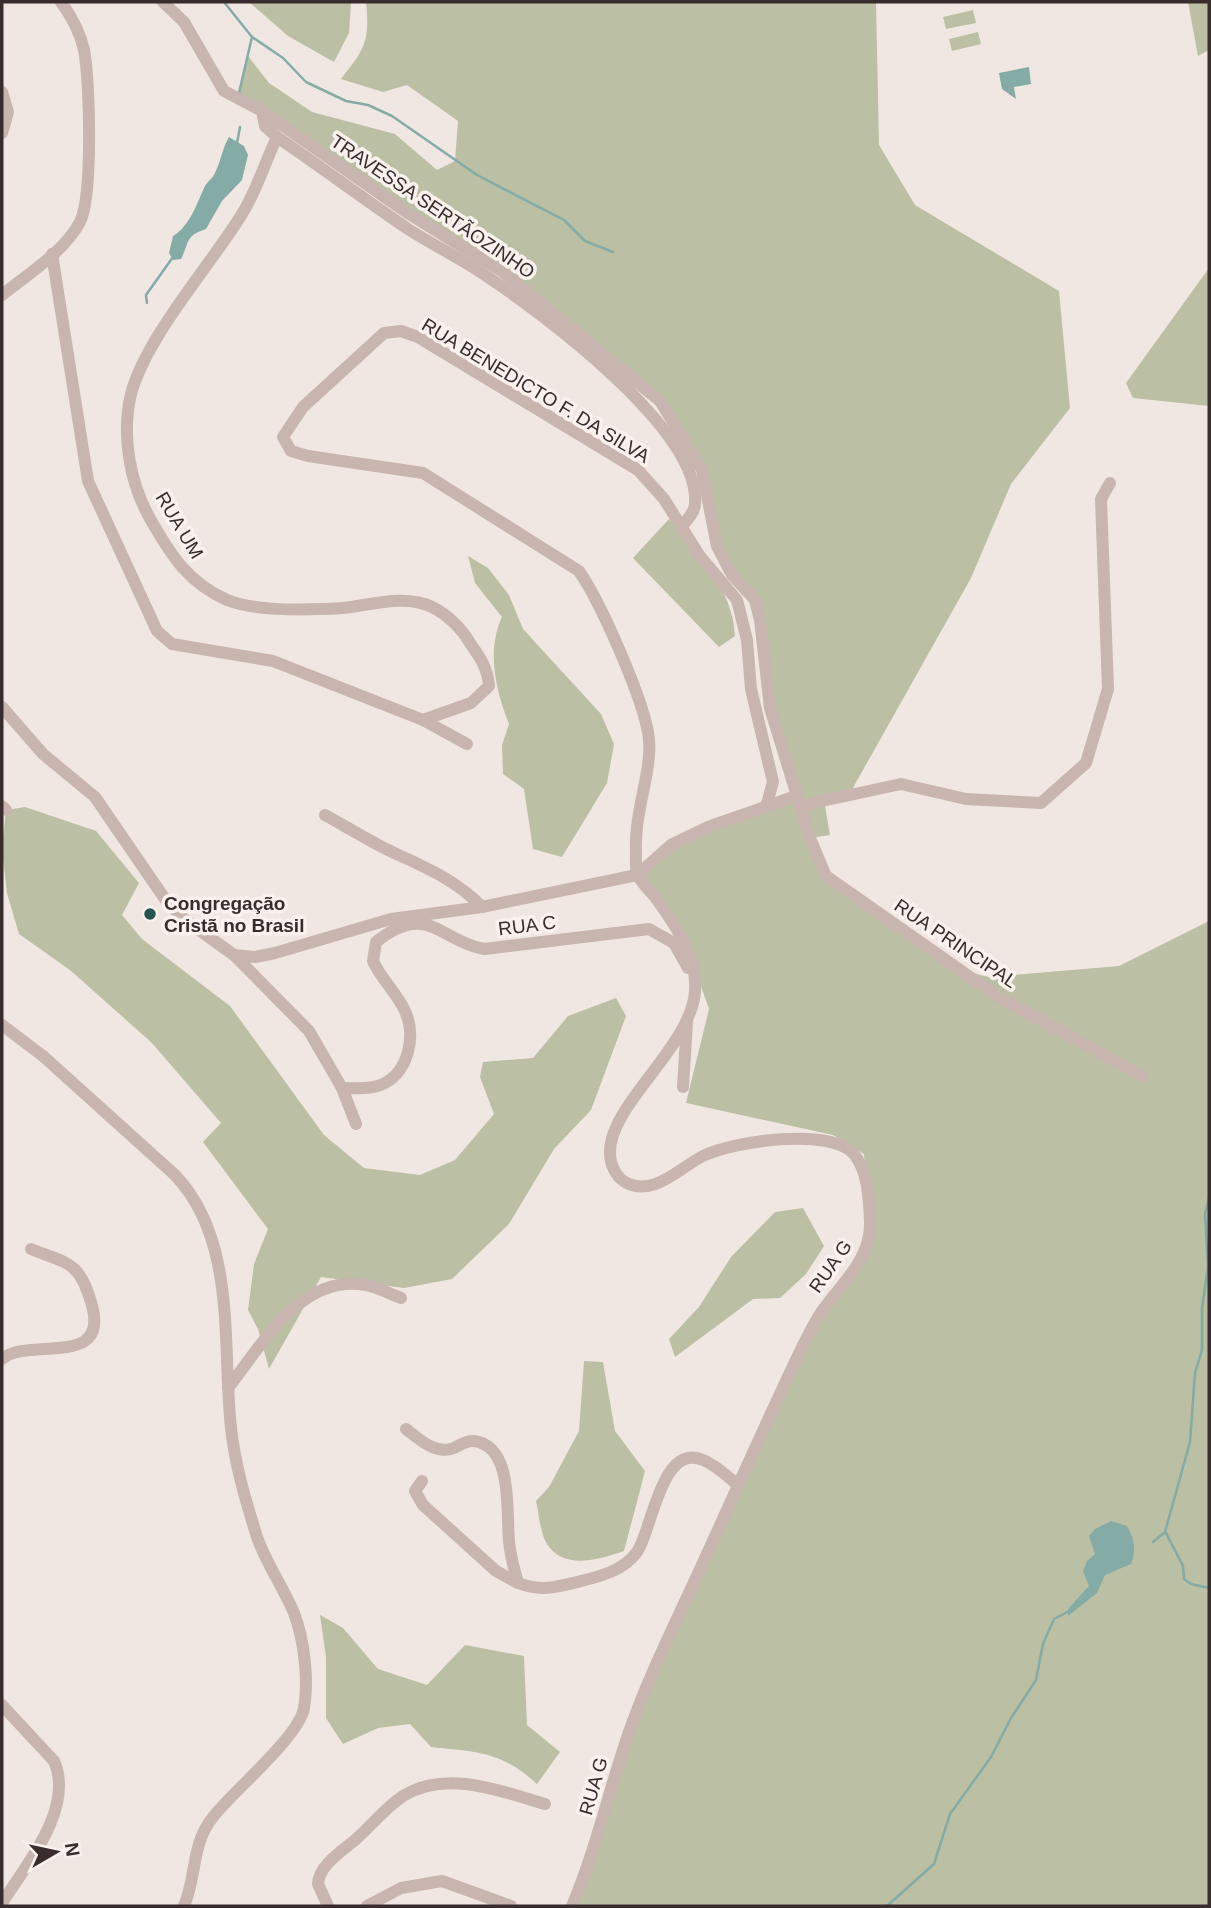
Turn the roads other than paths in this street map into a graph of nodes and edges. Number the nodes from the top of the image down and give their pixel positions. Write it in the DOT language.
graph roads {
  1 [pos="61,2"];
  2 [pos="163,2"];
  3 [pos="2,92"];
  4 [pos="262,111"];
  5 [pos="2,133"];
  6 [pos="277,137"];
  7 [pos="52,254"];
  8 [pos="2,295"];
  9 [pos="1110,483"];
  10 [pos="682,526"];
  11 [pos="2,707"];
  12 [pos="423,720"];
  13 [pos="467,744"];
  14 [pos="797,801"];
  15 [pos="766,807"];
  16 [pos="325,815"];
  17 [pos="637,875"];
  18 [pos="482,907"];
  19 [pos="234,955"];
  20 [pos="695,991"];
  21 [pos="688,1015"];
  22 [pos="2,1025"];
  23 [pos="1142,1076"];
  24 [pos="683,1087"];
  25 [pos="342,1088"];
  26 [pos="356,1124"];
  27 [pos="31,1249"];
  28 [pos="401,1298"];
  29 [pos="2,1359"];
  30 [pos="228,1388"];
  31 [pos="407,1429"];
  32 [pos="422,1481"];
  33 [pos="738,1485"];
  34 [pos="518,1583"];
  35 [pos="2,1705"];
  36 [pos="545,1804"];
  37 [pos="2,1903"];
  38 [pos="184,1906"];
  39 [pos="328,1906"];
  40 [pos="367,1906"];
  41 [pos="511,1906"];
  42 [pos="572,1906"];
  1 -- 7 [label="street"];
  2 -- 4 [label="street, TRAVESSA SERTÃOZINHO"];
  3 -- 5 [label="street"];
  4 -- 6 [label="street"];
  4 -- 14 [label="street, TRAVESSA SERTÃOZINHO"];
  6 -- 10 [label="street"];
  6 -- 12 [label="street, RUA UM"];
  7 -- 8 [label="street"];
  7 -- 12 [label="street"];
  9 -- 14 [label="street"];
  10 -- 15 [label="street, RUA BENEDICTO F. DA SILVA"];
  10 -- 17 [label="street, RUA BENEDICTO F. DA SILVA"];
  11 -- 19 [label="street"];
  12 -- 13 [label="street"];
  14 -- 15 [label="street"];
  14 -- 23 [label="street, RUA PRINCIPAL"];
  15 -- 17 [label="street"];
  16 -- 18 [label="street"];
  17 -- 18 [label="street"];
  17 -- 20 [label="street, RUA G"];
  18 -- 19 [label="street"];
  19 -- 25 [label="street"];
  20 -- 21 [label="street, RUA G"];
  20 -- 25 [label="street, RUA C"];
  21 -- 24 [label="street"];
  21 -- 33 [label="street, RUA G"];
  22 -- 30 [label="street"];
  25 -- 26 [label="street"];
  27 -- 29 [label="street"];
  28 -- 30 [label="street"];
  30 -- 38 [label="street"];
  31 -- 34 [label="street"];
  32 -- 34 [label="street"];
  33 -- 34 [label="street"];
  33 -- 42 [label="street, RUA G"];
  35 -- 37 [label="street"];
  36 -- 39 [label="street"];
  40 -- 41 [label="street"];
}
